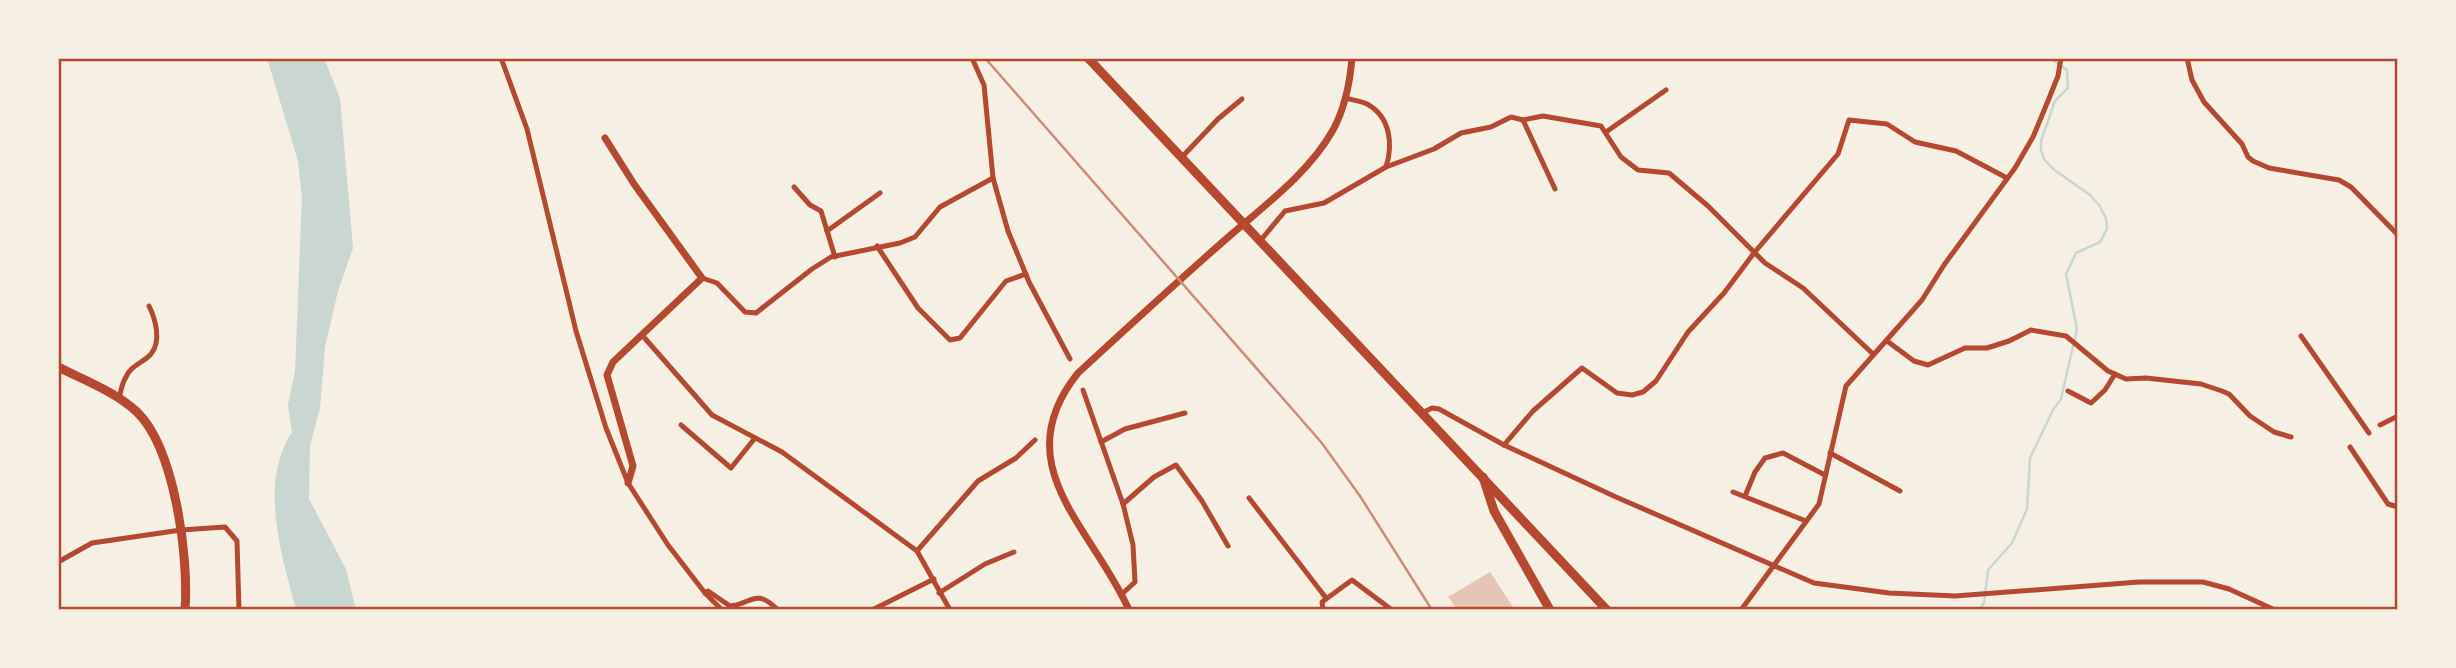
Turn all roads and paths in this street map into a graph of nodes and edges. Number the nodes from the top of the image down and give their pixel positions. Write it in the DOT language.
graph roads {
  1 [pos="501,58"];
  2 [pos="972,58"];
  3 [pos="1088,58"];
  4 [pos="1352,58"];
  5 [pos="2061,58"];
  6 [pos="2187,58"];
  7 [pos="1666,90"];
  8 [pos="1242,99"];
  9 [pos="1345,99"];
  10 [pos="1523,120"];
  11 [pos="1605,132"];
  12 [pos="605,138"];
  13 [pos="1182,158"];
  14 [pos="1386,167"];
  15 [pos="993,178"];
  16 [pos="2007,178"];
  17 [pos="794,187"];
  18 [pos="1555,189"];
  19 [pos="880,193"];
  20 [pos="1244,224"];
  21 [pos="827,231"];
  22 [pos="2398,235"];
  23 [pos="1260,241"];
  24 [pos="877,246"];
  25 [pos="1754,253"];
  26 [pos="835,257"];
  27 [pos="1026,274"];
  28 [pos="702,278"];
  29 [pos="149,306"];
  30 [pos="642,335"];
  31 [pos="2301,336"];
  32 [pos="1887,341"];
  33 [pos="1872,354"];
  34 [pos="1070,359"];
  35 [pos="60,370"];
  36 [pos="2115,374"];
  37 [pos="1083,390"];
  38 [pos="2068,391"];
  39 [pos="119,398"];
  40 [pos="1424,412"];
  41 [pos="1185,413"];
  42 [pos="2398,416"];
  43 [pos="681,425"];
  44 [pos="2380,425"];
  45 [pos="2369,433"];
  46 [pos="2291,437"];
  47 [pos="755,438"];
  48 [pos="1035,440"];
  49 [pos="1101,442"];
  50 [pos="1504,445"];
  51 [pos="2350,447"];
  52 [pos="1830,453"];
  53 [pos="1825,475"];
  54 [pos="1482,476"];
  55 [pos="628,483"];
  56 [pos="1900,491"];
  57 [pos="1733,492"];
  58 [pos="1745,496"];
  59 [pos="1249,498"];
  60 [pos="1123,504"];
  61 [pos="2398,507"];
  62 [pos="1522,518"];
  63 [pos="1806,521"];
  64 [pos="1503,528"];
  65 [pos="181,530"];
  66 [pos="1228,546"];
  67 [pos="917,551"];
  68 [pos="1014,552"];
  69 [pos="58,562"];
  70 [pos="1771,566"];
  71 [pos="934,579"];
  72 [pos="705,593"];
  73 [pos="939,593"];
  74 [pos="1122,594"];
  75 [pos="1326,598"];
  76 [pos="186,610"];
  77 [pos="239,610"];
  78 [pos="722,610"];
  79 [pos="778,610"];
  80 [pos="872,610"];
  81 [pos="950,610"];
  82 [pos="1129,610"];
  83 [pos="1323,610"];
  84 [pos="1392,610"];
  85 [pos="1550,610"];
  86 [pos="1607,610"];
  87 [pos="1741,610"];
  88 [pos="2276,610"];
  1 -- 55 [label="street"];
  2 -- 15 [label="street"];
  3 -- 13 [label="main road"];
  4 -- 9 [label="street"];
  5 -- 16 [label="street"];
  6 -- 22 [label="street"];
  7 -- 11 [label="street"];
  8 -- 13 [label="street"];
  9 -- 14 [label="street"];
  9 -- 20 [label="street"];
  10 -- 11 [label="street"];
  10 -- 14 [label="street"];
  10 -- 18 [label="street"];
  11 -- 25 [label="street"];
  12 -- 28 [label="street"];
  13 -- 20 [label="main road"];
  14 -- 23 [label="street"];
  15 -- 24 [label="street"];
  15 -- 27 [label="street"];
  16 -- 25 [label="street"];
  16 -- 32 [label="street"];
  17 -- 21 [label="street"];
  19 -- 21 [label="street"];
  20 -- 23 [label="main road"];
  20 -- 74 [label="street"];
  21 -- 26 [label="street"];
  23 -- 40 [label="main road"];
  24 -- 26 [label="street"];
  24 -- 27 [label="street"];
  25 -- 33 [label="street"];
  25 -- 50 [label="street"];
  26 -- 28 [label="street"];
  27 -- 34 [label="street"];
  28 -- 30 [label="street"];
  29 -- 39 [label="street"];
  30 -- 47 [label="street"];
  30 -- 55 [label="street"];
  31 -- 45 [label="street"];
  32 -- 33 [label="street"];
  32 -- 36 [label="street"];
  33 -- 52 [label="street"];
  35 -- 39 [label="main road"];
  36 -- 38 [label="street"];
  36 -- 46 [label="street"];
  37 -- 49 [label="street"];
  39 -- 65 [label="main road"];
  40 -- 50 [label="street"];
  40 -- 54 [label="main road"];
  41 -- 49 [label="street"];
  42 -- 44 [label="street"];
  43 -- 47 [label="street"];
  47 -- 67 [label="street"];
  48 -- 67 [label="street"];
  49 -- 60 [label="street"];
  50 -- 70 [label="street"];
  51 -- 61 [label="street"];
  52 -- 53 [label="street"];
  52 -- 56 [label="street"];
  53 -- 58 [label="street"];
  53 -- 63 [label="street"];
  54 -- 62 [label="main road"];
  54 -- 64 [label="main road"];
  55 -- 72 [label="street"];
  57 -- 58 [label="street"];
  58 -- 63 [label="street"];
  59 -- 75 [label="street"];
  60 -- 66 [label="street"];
  60 -- 74 [label="street"];
  62 -- 64 [label="main road"];
  62 -- 86 [label="main road"];
  63 -- 70 [label="street"];
  64 -- 85 [label="main road"];
  65 -- 69 [label="street"];
  65 -- 76 [label="main road"];
  65 -- 77 [label="street"];
  67 -- 71 [label="street"];
  68 -- 73 [label="street"];
  70 -- 87 [label="street"];
  70 -- 88 [label="street"];
  71 -- 73 [label="street"];
  71 -- 80 [label="street"];
  72 -- 78 [label="street"];
  72 -- 79 [label="street"];
  73 -- 81 [label="street"];
  74 -- 82 [label="street"];
  75 -- 83 [label="street"];
  75 -- 84 [label="street"];
}
